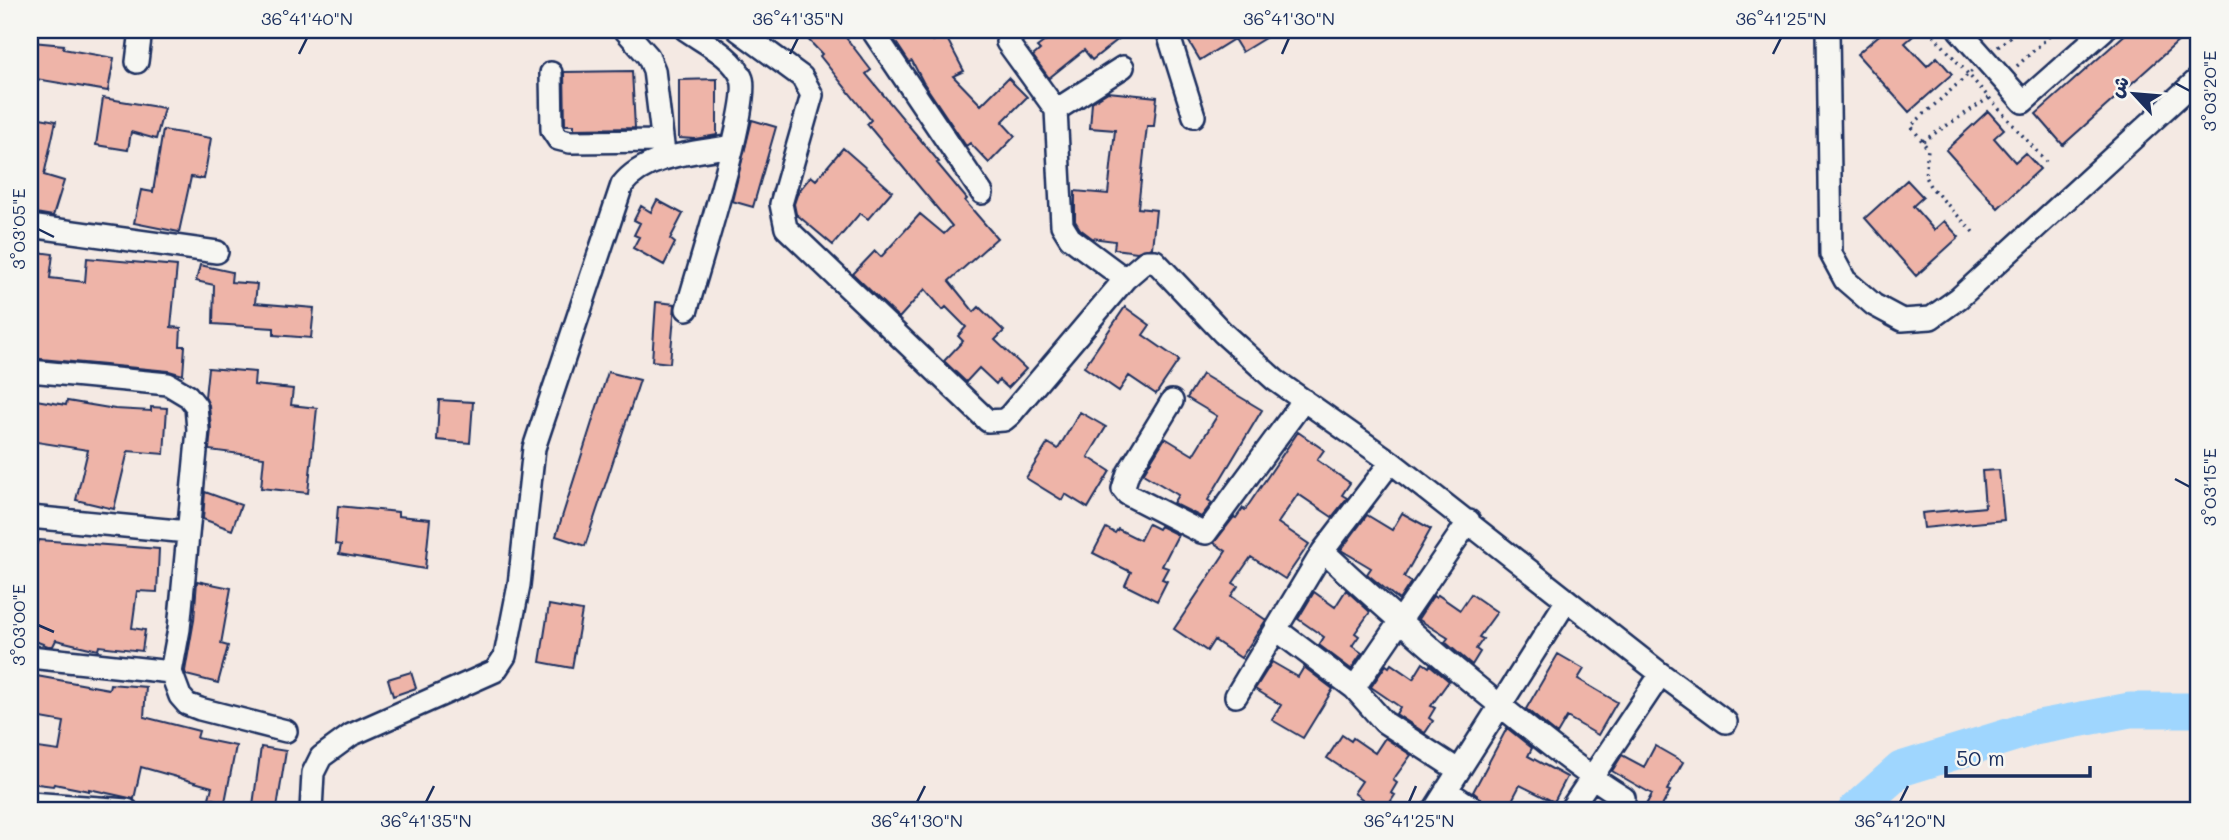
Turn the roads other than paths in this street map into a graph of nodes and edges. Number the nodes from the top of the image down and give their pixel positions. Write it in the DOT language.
graph roads {
  1 [pos="141,30"];
  2 [pos="625,30"];
  3 [pos="686,30"];
  4 [pos="738,30"];
  5 [pos="872,30"];
  6 [pos="1167,30"];
  7 [pos="1959,30"];
  8 [pos="1829,31"];
  9 [pos="2101,31"];
  10 [pos="1009,34"];
  11 [pos="137,62"];
  12 [pos="1123,67"];
  13 [pos="551,73"];
  14 [pos="2199,78"];
  15 [pos="1056,110"];
  16 [pos="1194,116"];
  17 [pos="732,146"];
  18 [pos="664,149"];
  19 [pos="982,193"];
  20 [pos="30,226"];
  21 [pos="217,252"];
  22 [pos="1125,279"];
  23 [pos="687,309"];
  24 [pos="30,371"];
  25 [pos="1304,400"];
  26 [pos="1172,401"];
  27 [pos="1391,462"];
  28 [pos="30,517"];
  29 [pos="1469,521"];
  30 [pos="187,532"];
  31 [pos="1323,551"];
  32 [pos="1567,600"];
  33 [pos="1399,622"];
  34 [pos="1278,630"];
  35 [pos="30,657"];
  36 [pos="171,672"];
  37 [pos="1661,674"];
  38 [pos="1354,688"];
  39 [pos="1236,696"];
  40 [pos="1499,705"];
  41 [pos="1726,722"];
  42 [pos="286,731"];
  43 [pos="1458,770"];
  44 [pos="1591,777"];
  45 [pos="1446,790"];
  46 [pos="1624,798"];
  47 [pos="30,803"];
  48 [pos="127,810"];
  49 [pos="311,810"];
  50 [pos="1434,810"];
  51 [pos="1476,810"];
  52 [pos="1570,810"];
  1 -- 11 [label="street"];
  2 -- 18 [label="street"];
  3 -- 17 [label="street"];
  4 -- 22 [label="street"];
  5 -- 19 [label="street"];
  6 -- 16 [label="street"];
  7 -- 9 [label="street"];
  8 -- 14 [label="street"];
  10 -- 15 [label="street"];
  12 -- 15 [label="street"];
  13 -- 18 [label="street"];
  15 -- 22 [label="street"];
  17 -- 18 [label="street"];
  17 -- 23 [label="street"];
  18 -- 49 [label="street"];
  20 -- 21 [label="street"];
  22 -- 25 [label="street"];
  24 -- 30 [label="street"];
  25 -- 26 [label="street"];
  25 -- 27 [label="street"];
  27 -- 29 [label="street"];
  27 -- 31 [label="street"];
  28 -- 30 [label="street"];
  29 -- 32 [label="street"];
  29 -- 33 [label="street"];
  30 -- 36 [label="street"];
  31 -- 33 [label="street"];
  31 -- 34 [label="street"];
  32 -- 37 [label="street"];
  32 -- 40 [label="street"];
  33 -- 38 [label="street"];
  33 -- 40 [label="street"];
  34 -- 38 [label="street"];
  34 -- 39 [label="street"];
  35 -- 36 [label="street"];
  36 -- 42 [label="street"];
  37 -- 41 [label="street"];
  37 -- 44 [label="street"];
  38 -- 43 [label="street"];
  40 -- 43 [label="street"];
  40 -- 44 [label="street"];
  43 -- 45 [label="street"];
  44 -- 46 [label="street"];
  44 -- 52 [label="street"];
  45 -- 50 [label="street"];
  45 -- 51 [label="street"];
  47 -- 48 [label="street"];
}
